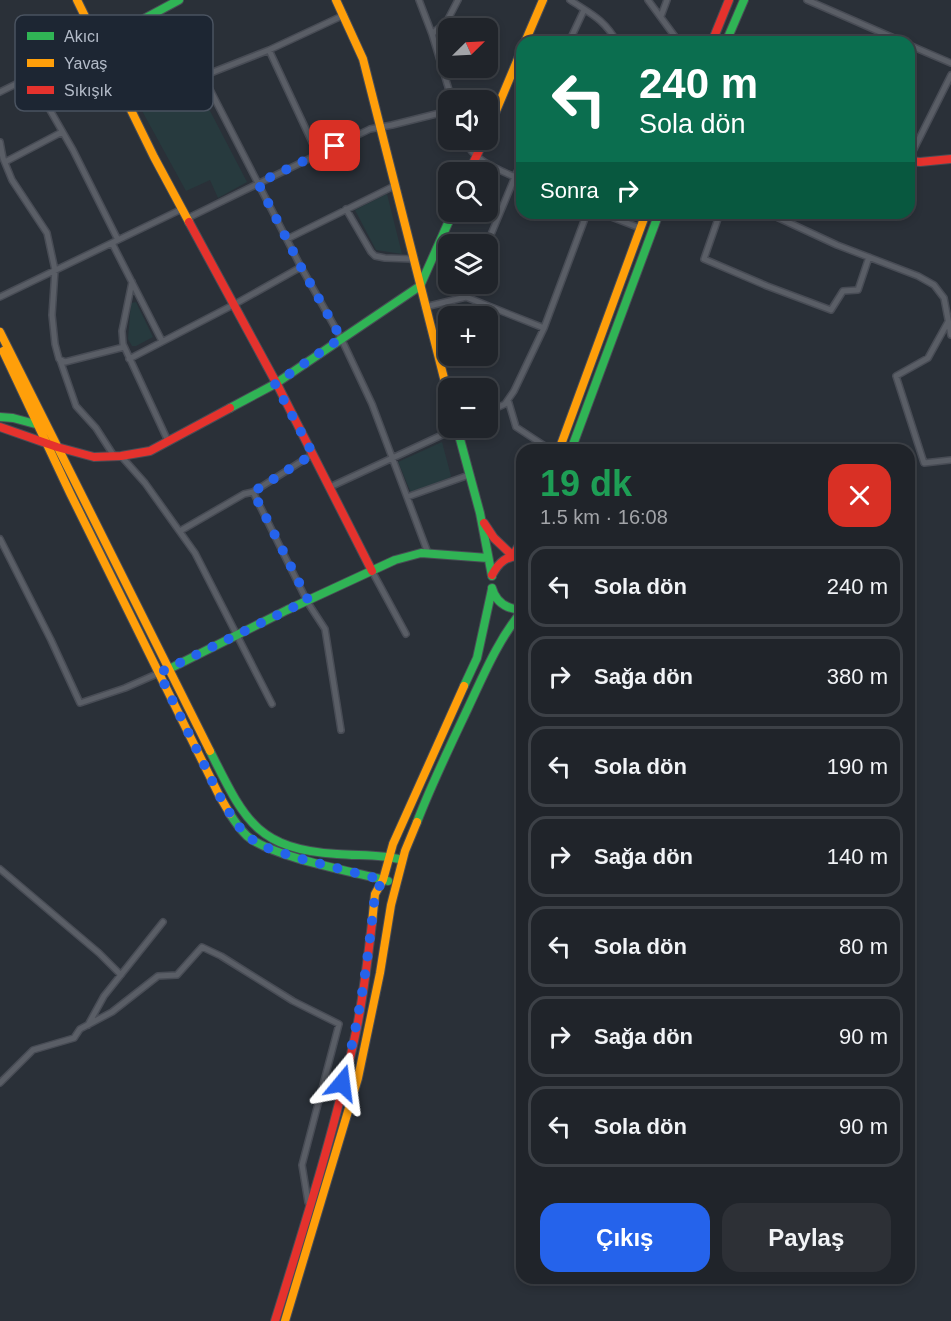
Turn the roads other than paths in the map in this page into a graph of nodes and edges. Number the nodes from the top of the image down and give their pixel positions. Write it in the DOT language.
graph roads {
  1 [pos="77,0"];
  2 [pos="179,0"];
  3 [pos="336,0"];
  4 [pos="419,0"];
  5 [pos="458,0"];
  6 [pos="543,0"];
  7 [pos="570,0"];
  8 [pos="648,0"];
  9 [pos="667,0"];
  10 [pos="729,0"];
  11 [pos="744,0"];
  12 [pos="807,0"];
  13 [pos="584,10"];
  14 [pos="85,15"];
  15 [pos="151,15"];
  16 [pos="344,15"];
  17 [pos="661,16"];
  18 [pos="432,34"];
  19 [pos="528,36"];
  20 [pos="573,36"];
  21 [pos="614,36"];
  22 [pos="676,36"];
  23 [pos="714,36"];
  24 [pos="729,36"];
  25 [pos="889,36"];
  26 [pos="915,48"];
  27 [pos="269,50"];
  28 [pos="516,63"];
  29 [pos="951,63"];
  30 [pos="213,72"];
  31 [pos="951,75"];
  32 [pos="15,85"];
  33 [pos="449,90"];
  34 [pos="0,92"];
  35 [pos="213,95"];
  36 [pos="498,106"];
  37 [pos="50,111"];
  38 [pos="133,111"];
  39 [pos="438,114"];
  40 [pos="380,126"];
  41 [pos="62,132"];
  42 [pos="0,142"];
  43 [pos="915,148"];
  44 [pos="470,150"];
  45 [pos="479,150"];
  46 [pos="318,155"];
  47 [pos="476,157"];
  48 [pos="951,159"];
  49 [pos="915,161"];
  50 [pos="4,162"];
  51 [pos="474,162"];
  52 [pos="515,176"];
  53 [pos="258,183"];
  54 [pos="394,186"];
  55 [pos="182,209"];
  56 [pos="346,209"];
  57 [pos="188,218"];
  58 [pos="585,219"];
  59 [pos="617,219"];
  60 [pos="644,219"];
  61 [pos="657,219"];
  62 [pos="718,219"];
  63 [pos="781,219"];
  64 [pos="449,222"];
  65 [pos="640,228"];
  66 [pos="491,234"];
  67 [pos="287,239"];
  68 [pos="115,242"];
  69 [pos="869,257"];
  70 [pos="412,260"];
  71 [pos="301,267"];
  72 [pos="55,270"];
  73 [pos="132,282"];
  74 [pos="420,286"];
  75 [pos="467,294"];
  76 [pos="0,297"];
  77 [pos="466,297"];
  78 [pos="235,304"];
  79 [pos="948,304"];
  80 [pos="425,307"];
  81 [pos="949,320"];
  82 [pos="544,328"];
  83 [pos="0,332"];
  84 [pos="951,335"];
  85 [pos="341,338"];
  86 [pos="162,341"];
  87 [pos="0,346"];
  88 [pos="124,347"];
  89 [pos="59,359"];
  90 [pos="129,360"];
  91 [pos="444,378"];
  92 [pos="275,384"];
  93 [pos="508,400"];
  94 [pos="498,407"];
  95 [pos="0,417"];
  96 [pos="37,424"];
  97 [pos="0,427"];
  98 [pos="50,432"];
  99 [pos="438,437"];
  100 [pos="460,438"];
  101 [pos="168,441"];
  102 [pos="46,442"];
  103 [pos="542,444"];
  104 [pos="562,444"];
  105 [pos="574,444"];
  106 [pos="57,447"];
  107 [pos="313,454"];
  108 [pos="118,456"];
  109 [pos="393,458"];
  110 [pos="951,460"];
  111 [pos="469,475"];
  112 [pos="330,487"];
  113 [pos="253,492"];
  114 [pos="407,497"];
  115 [pos="480,513"];
  116 [pos="180,531"];
  117 [pos="0,540"];
  118 [pos="428,553"];
  119 [pos="516,555"];
  120 [pos="516,556"];
  121 [pos="488,558"];
  122 [pos="372,571"];
  123 [pos="492,576"];
  124 [pos="492,589"];
  125 [pos="308,600"];
  126 [pos="516,610"];
  127 [pos="516,618"];
  128 [pos="406,634"];
  129 [pos="237,635"];
  130 [pos="170,669"];
  131 [pos="159,673"];
  132 [pos="272,704"];
  133 [pos="341,730"];
  134 [pos="390,856"];
  135 [pos="402,860"];
  136 [pos="0,869"];
  137 [pos="383,880"];
  138 [pos="396,882"];
  139 [pos="163,922"];
  140 [pos="121,975"];
  141 [pos="88,1026"];
  142 [pos="0,1083"];
  143 [pos="309,1208"];
  144 [pos="274,1321"];
  145 [pos="285,1321"];
  1 -- 14 [label="main road"];
  2 -- 15 [label="main road"];
  3 -- 16 [label="main road"];
  4 -- 18 [label="street"];
  5 -- 18 [label="street"];
  6 -- 19 [label="main road"];
  7 -- 13 [label="street"];
  8 -- 17 [label="street"];
  9 -- 17 [label="street"];
  10 -- 23 [label="main road"];
  11 -- 24 [label="main road"];
  12 -- 25 [label="street"];
  13 -- 20 [label="street"];
  13 -- 21 [label="street"];
  16 -- 27 [label="street"];
  16 -- 40 [label="main road"];
  17 -- 22 [label="street"];
  18 -- 33 [label="street"];
  26 -- 29 [label="street"];
  27 -- 30 [label="street"];
  27 -- 46 [label="street"];
  28 -- 36 [label="main road"];
  31 -- 43 [label="street"];
  32 -- 34 [label="street"];
  35 -- 53 [label="street"];
  37 -- 41 [label="street"];
  38 -- 55 [label="main road"];
  39 -- 40 [label="street"];
  40 -- 46 [label="street"];
  40 -- 54 [label="main road"];
  41 -- 50 [label="street"];
  41 -- 68 [label="street"];
  42 -- 50 [label="street"];
  44 -- 47 [label="street"];
  45 -- 47 [label="main road"];
  46 -- 53 [label="street"];
  47 -- 51 [label="main road"];
  47 -- 52 [label="street"];
  48 -- 49 [label="main road"];
  50 -- 72 [label="street"];
  52 -- 66 [label="street"];
  53 -- 57 [label="street"];
  53 -- 67 [label="street"];
  54 -- 56 [label="street"];
  54 -- 70 [label="main road"];
  55 -- 57 [label="main road"];
  55 -- 68 [label="street"];
  56 -- 67 [label="street"];
  56 -- 70 [label="street"];
  57 -- 78 [label="main road"];
  58 -- 82 [label="street"];
  59 -- 65 [label="street"];
  60 -- 65 [label="main road"];
  61 -- 105 [label="main road"];
  62 -- 69 [label="street"];
  63 -- 69 [label="street"];
  64 -- 74 [label="main road"];
  65 -- 104 [label="main road"];
  67 -- 71 [label="street"];
  68 -- 72 [label="street"];
  68 -- 73 [label="street"];
  69 -- 79 [label="street"];
  70 -- 74 [label="main road"];
  71 -- 78 [label="street"];
  71 -- 85 [label="street"];
  72 -- 76 [label="street"];
  72 -- 89 [label="street"];
  73 -- 86 [label="street"];
  73 -- 88 [label="street"];
  74 -- 80 [label="main road"];
  74 -- 85 [label="main road"];
  75 -- 77 [label="street"];
  77 -- 80 [label="street"];
  77 -- 82 [label="street"];
  78 -- 86 [label="street"];
  78 -- 92 [label="main road"];
  79 -- 81 [label="street"];
  80 -- 91 [label="main road"];
  81 -- 84 [label="street"];
  81 -- 110 [label="street"];
  82 -- 93 [label="street"];
  83 -- 98 [label="main road"];
  85 -- 92 [label="main road"];
  85 -- 109 [label="street"];
  86 -- 90 [label="street"];
  87 -- 96 [label="main road"];
  88 -- 89 [label="street"];
  88 -- 90 [label="street"];
  89 -- 108 [label="street"];
  90 -- 101 [label="street"];
  92 -- 101 [label="main road"];
  92 -- 107 [label="main road"];
  93 -- 94 [label="street"];
  93 -- 103 [label="street"];
  95 -- 96 [label="main road"];
  96 -- 98 [label="main road"];
  96 -- 102 [label="main road"];
  97 -- 102 [label="main road"];
  98 -- 106 [label="main road"];
  99 -- 109 [label="street"];
  100 -- 111 [label="main road"];
  101 -- 108 [label="main road"];
  102 -- 106 [label="main road"];
  102 -- 131 [label="main road"];
  106 -- 108 [label="main road"];
  106 -- 130 [label="main road"];
  107 -- 112 [label="main road"];
  107 -- 113 [label="street"];
  108 -- 116 [label="street"];
  109 -- 112 [label="street"];
  109 -- 114 [label="street"];
  111 -- 114 [label="street"];
  111 -- 115 [label="main road"];
  112 -- 122 [label="main road"];
  113 -- 116 [label="street"];
  113 -- 125 [label="street"];
  114 -- 118 [label="street"];
  115 -- 119 [label="main road"];
  115 -- 121 [label="main road"];
  116 -- 129 [label="street"];
  117 -- 131 [label="street"];
  118 -- 121 [label="main road"];
  118 -- 122 [label="main road"];
  120 -- 123 [label="main road"];
  121 -- 123 [label="main road"];
  122 -- 125 [label="main road"];
  122 -- 128 [label="street"];
  123 -- 124 [label="main road"];
  124 -- 126 [label="main road"];
  124 -- 134 [label="main road"];
  125 -- 129 [label="main road"];
  125 -- 133 [label="street"];
  127 -- 135 [label="main road"];
  129 -- 130 [label="main road"];
  129 -- 132 [label="street"];
  130 -- 131 [label="main road"];
  130 -- 134 [label="main road"];
  131 -- 137 [label="main road"];
  134 -- 135 [label="main road"];
  134 -- 137 [label="main road"];
  135 -- 138 [label="main road"];
  136 -- 140 [label="street"];
  137 -- 138 [label="main road"];
  137 -- 143 [label="main road"];
  138 -- 145 [label="main road"];
  139 -- 140 [label="street"];
  140 -- 141 [label="street"];
  141 -- 142 [label="street"];
  141 -- 143 [label="street"];
  143 -- 144 [label="main road"];
}
